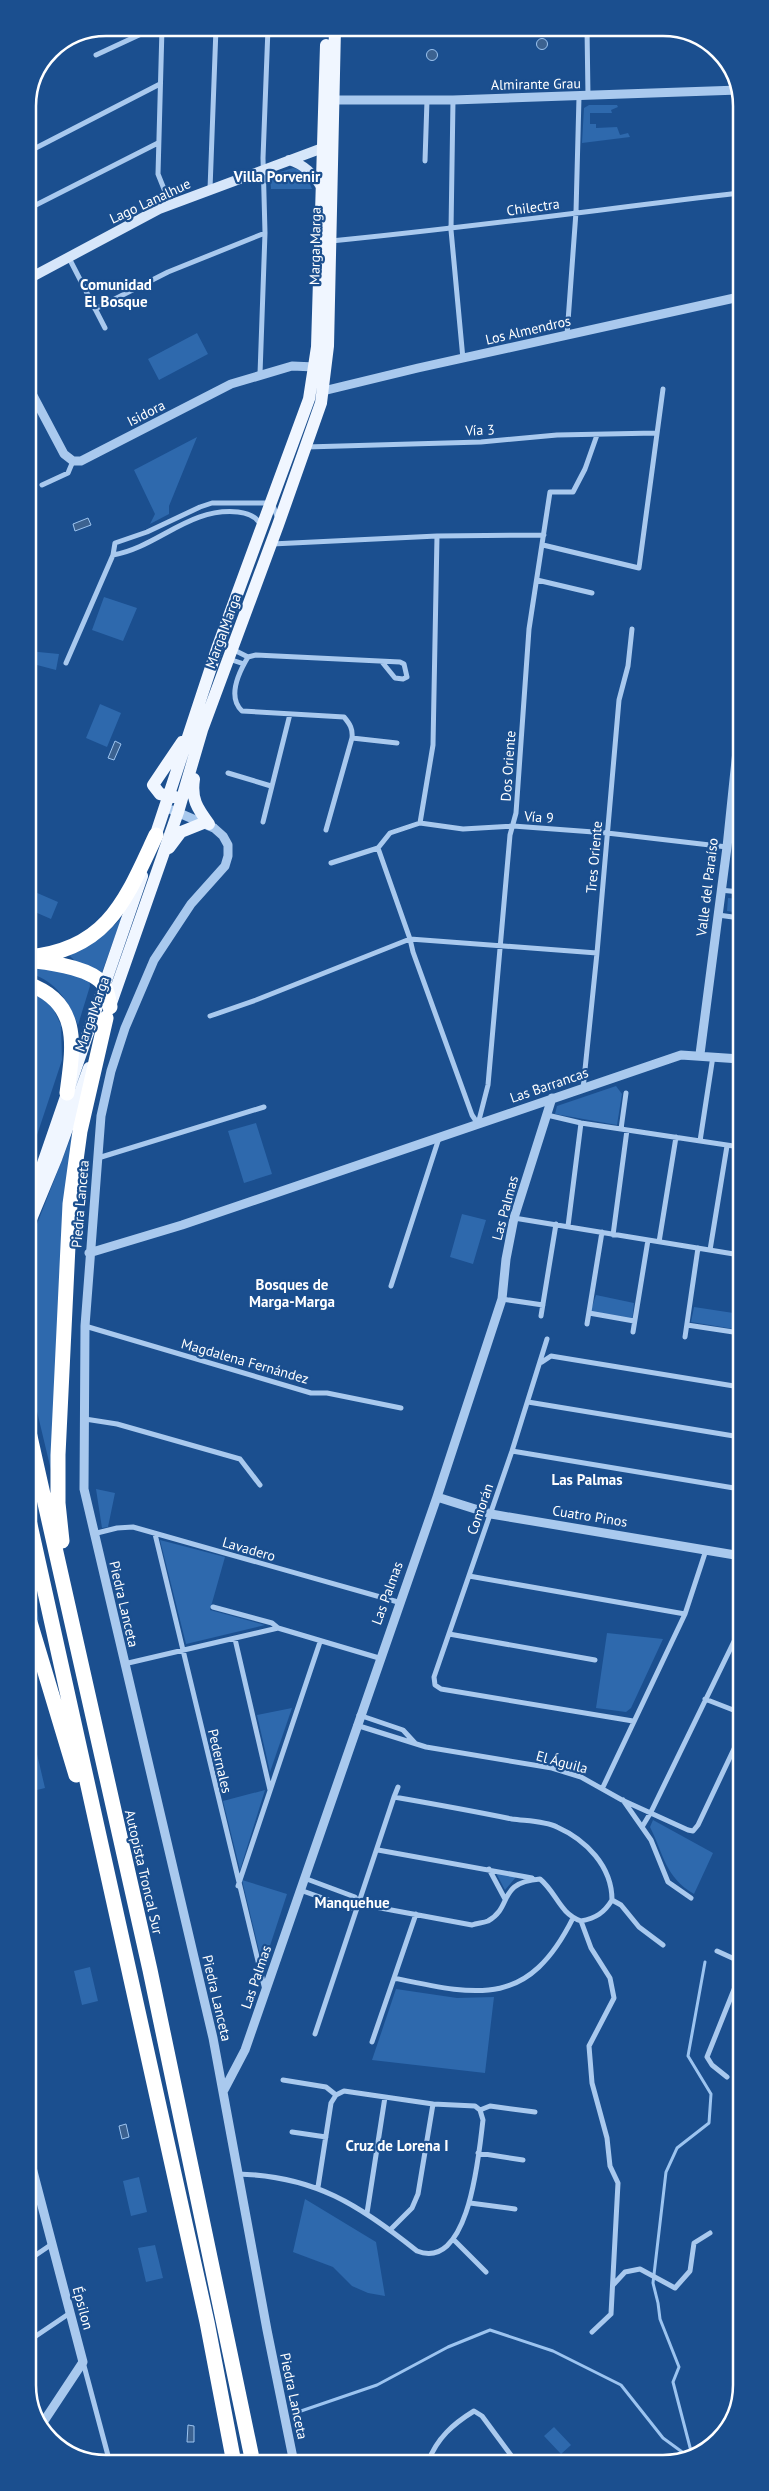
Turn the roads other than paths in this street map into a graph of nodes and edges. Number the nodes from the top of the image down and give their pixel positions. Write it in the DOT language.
graph roads {
  1 [pos="137,36"];
  2 [pos="162,36"];
  3 [pos="216,36"];
  4 [pos="268,36"];
  5 [pos="327,36"];
  6 [pos="335,36"];
  7 [pos="587,36"];
  8 [pos="96,55"];
  9 [pos="326,75"];
  10 [pos="160,84"];
  11 [pos="731,90"];
  12 [pos="583,97"];
  13 [pos="334,100"];
  14 [pos="427,100"];
  15 [pos="453,100"];
  16 [pos="324,116"];
  17 [pos="158,143"];
  18 [pos="328,146"];
  19 [pos="36,148"];
  20 [pos="289,160"];
  21 [pos="425,161"];
  22 [pos="265,168"];
  23 [pos="322,188"];
  24 [pos="210,189"];
  25 [pos="733,194"];
  26 [pos="170,204"];
  27 [pos="36,205"];
  28 [pos="576,212"];
  29 [pos="451,230"];
  30 [pos="265,233"];
  31 [pos="330,241"];
  32 [pos="68,257"];
  33 [pos="36,275"];
  34 [pos="733,298"];
  35 [pos="95,308"];
  36 [pos="105,328"];
  37 [pos="567,335"];
  38 [pos="463,360"];
  39 [pos="315,367"];
  40 [pos="260,374"];
  41 [pos="663,389"];
  42 [pos="323,391"];
  43 [pos="36,401"];
  44 [pos="656,433"];
  45 [pos="597,435"];
  46 [pos="306,447"];
  47 [pos="73,461"];
  48 [pos="42,484"];
  49 [pos="272,503"];
  50 [pos="262,530"];
  51 [pos="544,534"];
  52 [pos="437,536"];
  53 [pos="273,540"];
  54 [pos="543,545"];
  55 [pos="113,555"];
  56 [pos="537,580"];
  57 [pos="592,593"];
  58 [pos="632,629"];
  59 [pos="230,654"];
  60 [pos="248,657"];
  61 [pos="382,662"];
  62 [pos="66,663"];
  63 [pos="244,664"];
  64 [pos="290,714"];
  65 [pos="195,731"];
  66 [pos="352,738"];
  67 [pos="397,742"];
  68 [pos="228,773"];
  69 [pos="271,786"];
  70 [pos="733,789"];
  71 [pos="182,798"];
  72 [pos="166,802"];
  73 [pos="178,812"];
  74 [pos="263,822"];
  75 [pos="207,823"];
  76 [pos="420,823"];
  77 [pos="513,826"];
  78 [pos="326,830"];
  79 [pos="607,833"];
  80 [pos="156,835"];
  81 [pos="726,847"];
  82 [pos="378,848"];
  83 [pos="161,861"];
  84 [pos="331,862"];
  85 [pos="720,890"];
  86 [pos="733,891"];
  87 [pos="717,915"];
  88 [pos="733,917"];
  89 [pos="410,939"];
  90 [pos="502,947"];
  91 [pos="597,953"];
  92 [pos="36,956"];
  93 [pos="36,960"];
  94 [pos="105,986"];
  95 [pos="36,988"];
  96 [pos="108,1012"];
  97 [pos="210,1016"];
  98 [pos="700,1054"];
  99 [pos="713,1056"];
  100 [pos="733,1058"];
  101 [pos="583,1089"];
  102 [pos="626,1092"];
  103 [pos="67,1093"];
  104 [pos="552,1098"];
  105 [pos="264,1106"];
  106 [pos="547,1115"];
  107 [pos="581,1123"];
  108 [pos="478,1124"];
  109 [pos="624,1130"];
  110 [pos="439,1138"];
  111 [pos="676,1138"];
  112 [pos="700,1141"];
  113 [pos="727,1146"];
  114 [pos="733,1146"];
  115 [pos="98,1158"];
  116 [pos="36,1184"];
  117 [pos="36,1207"];
  118 [pos="514,1218"];
  119 [pos="556,1224"];
  120 [pos="568,1226"];
  121 [pos="602,1232"];
  122 [pos="613,1235"];
  123 [pos="648,1240"];
  124 [pos="659,1242"];
  125 [pos="698,1248"];
  126 [pos="710,1250"];
  127 [pos="89,1253"];
  128 [pos="733,1254"];
  129 [pos="391,1286"];
  130 [pos="502,1299"];
  131 [pos="543,1305"];
  132 [pos="589,1313"];
  133 [pos="541,1316"];
  134 [pos="634,1321"];
  135 [pos="587,1324"];
  136 [pos="687,1325"];
  137 [pos="85,1326"];
  138 [pos="633,1332"];
  139 [pos="733,1332"];
  140 [pos="685,1337"];
  141 [pos="547,1339"];
  142 [pos="541,1362"];
  143 [pos="733,1386"];
  144 [pos="528,1402"];
  145 [pos="401,1408"];
  146 [pos="85,1419"];
  147 [pos="733,1436"];
  148 [pos="512,1451"];
  149 [pos="36,1464"];
  150 [pos="260,1486"];
  151 [pos="733,1488"];
  152 [pos="436,1497"];
  153 [pos="490,1514"];
  154 [pos="94,1534"];
  155 [pos="155,1534"];
  156 [pos="706,1550"];
  157 [pos="36,1552"];
  158 [pos="733,1555"];
  159 [pos="469,1576"];
  160 [pos="398,1602"];
  161 [pos="213,1607"];
  162 [pos="68,1610"];
  163 [pos="685,1614"];
  164 [pos="278,1628"];
  165 [pos="449,1634"];
  166 [pos="235,1639"];
  167 [pos="36,1642"];
  168 [pos="320,1642"];
  169 [pos="733,1643"];
  170 [pos="182,1650"];
  171 [pos="379,1658"];
  172 [pos="595,1660"];
  173 [pos="124,1664"];
  174 [pos="705,1699"];
  175 [pos="733,1711"];
  176 [pos="359,1715"];
  177 [pos="633,1721"];
  178 [pos="356,1725"];
  179 [pos="415,1743"];
  180 [pos="733,1751"];
  181 [pos="398,1787"];
  182 [pos="603,1787"];
  183 [pos="270,1790"];
  184 [pos="394,1797"];
  185 [pos="622,1800"];
  186 [pos="651,1812"];
  187 [pos="642,1827"];
  188 [pos="378,1850"];
  189 [pos="489,1869"];
  190 [pos="304,1878"];
  191 [pos="540,1879"];
  192 [pos="110,1886"];
  193 [pos="238,1886"];
  194 [pos="300,1890"];
  195 [pos="691,1898"];
  196 [pos="505,1900"];
  197 [pos="612,1900"];
  198 [pos="359,1904"];
  199 [pos="416,1914"];
  200 [pos="573,1918"];
  201 [pos="581,1921"];
  202 [pos="663,1945"];
  203 [pos="717,1951"];
  204 [pos="733,1958"];
  205 [pos="394,1978"];
  206 [pos="733,1991"];
  207 [pos="265,1992"];
  208 [pos="315,2034"];
  209 [pos="372,2042"];
  210 [pos="726,2077"];
  211 [pos="283,2080"];
  212 [pos="224,2090"];
  213 [pos="336,2095"];
  214 [pos="385,2097"];
  215 [pos="433,2104"];
  216 [pos="480,2110"];
  217 [pos="535,2112"];
  218 [pos="292,2132"];
  219 [pos="326,2137"];
  220 [pos="478,2154"];
  221 [pos="523,2160"];
  222 [pos="238,2174"];
  223 [pos="318,2187"];
  224 [pos="36,2188"];
  225 [pos="470,2203"];
  226 [pos="515,2209"];
  227 [pos="367,2213"];
  228 [pos="390,2230"];
  229 [pos="710,2233"];
  230 [pos="453,2239"];
  231 [pos="52,2244"];
  232 [pos="36,2255"];
  233 [pos="486,2272"];
  234 [pos="612,2286"];
  235 [pos="70,2313"];
  236 [pos="225,2320"];
  237 [pos="207,2322"];
  238 [pos="592,2332"];
  239 [pos="36,2336"];
  240 [pos="83,2362"];
  241 [pos="45,2419"];
  242 [pos="108,2455"];
  243 [pos="224,2455"];
  244 [pos="232,2455"];
  245 [pos="251,2455"];
  246 [pos="256,2455"];
  247 [pos="293,2455"];
  248 [pos="431,2455"];
  249 [pos="511,2455"];
  1 -- 8 [label="street"];
  2 -- 10 [label="street"];
  3 -- 24 [label="street"];
  4 -- 22 [label="street"];
  5 -- 9 [label="main road, Marga Marga"];
  6 -- 13 [label="main road, Marga Marga"];
  7 -- 12 [label="street"];
  9 -- 13 [label="street"];
  9 -- 16 [label="main road, Marga Marga"];
  10 -- 17 [label="street"];
  10 -- 19 [label="street"];
  11 -- 12 [label="street, Almirante Grau"];
  12 -- 15 [label="street, Almirante Grau"];
  12 -- 28 [label="street"];
  13 -- 14 [label="street, Almirante Grau"];
  13 -- 16 [label="street"];
  13 -- 18 [label="main road, Marga Marga"];
  14 -- 15 [label="street, Almirante Grau"];
  14 -- 21 [label="street"];
  15 -- 29 [label="street"];
  16 -- 18 [label="main road, Marga Marga"];
  17 -- 26 [label="street"];
  17 -- 27 [label="street"];
  18 -- 20 [label="main road, Lago Lanalhue"];
  18 -- 23 [label="main road, Marga Marga"];
  18 -- 31 [label="main road, Marga Marga"];
  20 -- 22 [label="main road, Lago Lanalhue"];
  20 -- 23 [label="main road"];
  22 -- 24 [label="main road, Lago Lanalhue"];
  22 -- 30 [label="street"];
  23 -- 39 [label="main road, Marga Marga"];
  24 -- 26 [label="main road, Lago Lanalhue"];
  25 -- 28 [label="street, Chilectra"];
  26 -- 32 [label="main road, Lago Lanalhue"];
  28 -- 29 [label="street, Chilectra"];
  28 -- 37 [label="street"];
  29 -- 31 [label="street, Chilectra"];
  29 -- 38 [label="street"];
  30 -- 35 [label="street"];
  30 -- 40 [label="street"];
  31 -- 42 [label="main road, Marga Marga"];
  32 -- 33 [label="main road, Lago Lanalhue"];
  32 -- 35 [label="street"];
  34 -- 37 [label="street, Los Almendros"];
  35 -- 36 [label="street"];
  37 -- 38 [label="street, Los Almendros"];
  38 -- 42 [label="street, Los Almendros"];
  39 -- 40 [label="street, Isidora"];
  39 -- 42 [label="main road"];
  39 -- 49 [label="main road, Marga Marga"];
  40 -- 47 [label="street, Isidora"];
  41 -- 44 [label="street"];
  42 -- 46 [label="main road, Marga Marga"];
  43 -- 47 [label="street"];
  44 -- 45 [label="street, Vía 3"];
  44 -- 54 [label="street"];
  45 -- 46 [label="street, Vía 3"];
  45 -- 51 [label="street, Dos Oriente"];
  46 -- 53 [label="main road, Marga Marga"];
  47 -- 48 [label="street"];
  49 -- 50 [label="main road, Marga Marga"];
  49 -- 53 [label="street"];
  49 -- 55 [label="street"];
  50 -- 55 [label="street"];
  50 -- 65 [label="main road, Marga Marga"];
  51 -- 52 [label="street"];
  51 -- 54 [label="street, Dos Oriente"];
  52 -- 53 [label="street"];
  52 -- 76 [label="street"];
  53 -- 59 [label="main road, Marga Marga"];
  54 -- 56 [label="street, Dos Oriente"];
  55 -- 62 [label="street"];
  56 -- 57 [label="street"];
  56 -- 77 [label="street, Dos Oriente"];
  58 -- 79 [label="street, Tres Oriente"];
  59 -- 60 [label="street"];
  59 -- 63 [label="street"];
  59 -- 65 [label="main road, Marga Marga"];
  60 -- 61 [label="street"];
  60 -- 63 [label="street"];
  61 -- 61 [label="street"];
  63 -- 64 [label="street"];
  64 -- 66 [label="street"];
  64 -- 69 [label="street"];
  65 -- 71 [label="main road, Marga Marga"];
  65 -- 72 [label="main road, Marga Marga"];
  65 -- 72 [label="main road"];
  65 -- 75 [label="main road"];
  66 -- 67 [label="street"];
  66 -- 78 [label="street"];
  68 -- 69 [label="street"];
  69 -- 74 [label="street"];
  70 -- 81 [label="street, Valle del Paraíso"];
  71 -- 72 [label="main road"];
  71 -- 73 [label="main road, Marga Marga"];
  72 -- 73 [label="street, Piedra Lanceta"];
  72 -- 80 [label="main road, Marga Marga"];
  73 -- 75 [label="street, Piedra Lanceta"];
  73 -- 83 [label="main road, Marga Marga"];
  75 -- 83 [label="main road"];
  75 -- 115 [label="street, Piedra Lanceta"];
  76 -- 77 [label="street, Vía 9"];
  76 -- 82 [label="street, Vía 9"];
  77 -- 79 [label="street, Vía 9"];
  77 -- 90 [label="street, Dos Oriente"];
  79 -- 81 [label="street, Vía 9"];
  79 -- 91 [label="street, Tres Oriente"];
  80 -- 92 [label="highway"];
  80 -- 94 [label="main road, Marga Marga"];
  81 -- 85 [label="street, Valle del Paraíso"];
  82 -- 84 [label="street, Vía 9"];
  82 -- 89 [label="street"];
  83 -- 96 [label="main road, Marga Marga"];
  85 -- 86 [label="street"];
  85 -- 87 [label="street, Valle del Paraíso"];
  87 -- 88 [label="street"];
  87 -- 98 [label="street, Valle del Paraíso"];
  89 -- 90 [label="street"];
  89 -- 97 [label="street"];
  89 -- 108 [label="street"];
  90 -- 91 [label="street"];
  90 -- 108 [label="street, Dos Oriente"];
  91 -- 101 [label="street, Tres Oriente"];
  93 -- 94 [label="highway"];
  94 -- 96 [label="highway"];
  94 -- 103 [label="main road, Marga Marga"];
  95 -- 103 [label="highway"];
  96 -- 117 [label="main road, Marga Marga"];
  96 -- 162 [label="highway"];
  98 -- 99 [label="street, Las Barrancas"];
  98 -- 101 [label="street, Las Barrancas"];
  99 -- 100 [label="street, Las Barrancas"];
  99 -- 112 [label="street"];
  101 -- 104 [label="street, Las Barrancas"];
  102 -- 109 [label="street"];
  103 -- 116 [label="main road, Marga Marga"];
  104 -- 106 [label="street, Las Palmas"];
  104 -- 108 [label="street, Las Barrancas"];
  105 -- 115 [label="street"];
  106 -- 107 [label="street"];
  106 -- 118 [label="street, Las Palmas"];
  107 -- 109 [label="street"];
  107 -- 120 [label="street"];
  108 -- 110 [label="street, Las Barrancas"];
  109 -- 111 [label="street"];
  109 -- 122 [label="street"];
  110 -- 127 [label="street, Las Barrancas"];
  110 -- 129 [label="street"];
  111 -- 112 [label="street"];
  111 -- 124 [label="street"];
  112 -- 113 [label="street"];
  113 -- 114 [label="street"];
  113 -- 126 [label="street"];
  115 -- 127 [label="street, Piedra Lanceta"];
  118 -- 119 [label="street"];
  118 -- 130 [label="street, Las Palmas"];
  119 -- 120 [label="street"];
  119 -- 131 [label="street"];
  120 -- 121 [label="street"];
  121 -- 122 [label="street"];
  121 -- 132 [label="street"];
  122 -- 123 [label="street"];
  123 -- 124 [label="street"];
  123 -- 134 [label="street"];
  124 -- 125 [label="street"];
  125 -- 126 [label="street"];
  125 -- 136 [label="street"];
  126 -- 128 [label="street"];
  127 -- 137 [label="street, Piedra Lanceta"];
  130 -- 131 [label="street"];
  130 -- 152 [label="street, Las Palmas"];
  131 -- 133 [label="street"];
  132 -- 134 [label="street"];
  132 -- 135 [label="street"];
  134 -- 138 [label="street"];
  136 -- 139 [label="street"];
  136 -- 140 [label="street"];
  137 -- 145 [label="street, Magdalena Fernández"];
  137 -- 146 [label="street, Piedra Lanceta"];
  141 -- 142 [label="street, Comorán"];
  142 -- 143 [label="street"];
  142 -- 144 [label="street, Comorán"];
  144 -- 147 [label="street"];
  144 -- 148 [label="street, Comorán"];
  146 -- 150 [label="street"];
  146 -- 154 [label="street, Piedra Lanceta"];
  148 -- 151 [label="street"];
  148 -- 153 [label="street, Comorán"];
  149 -- 162 [label="highway, Autopista Troncal Sur"];
  152 -- 153 [label="street, Cuatro Pinos"];
  152 -- 160 [label="street, Las Palmas"];
  153 -- 156 [label="street, Cuatro Pinos"];
  153 -- 159 [label="street, Comorán"];
  154 -- 155 [label="street, Lavadero"];
  154 -- 173 [label="street, Piedra Lanceta"];
  155 -- 160 [label="street, Lavadero"];
  155 -- 170 [label="street, Pedernales"];
  156 -- 158 [label="street, Cuatro Pinos"];
  156 -- 163 [label="street"];
  157 -- 192 [label="highway"];
  159 -- 163 [label="street"];
  159 -- 165 [label="street, Comorán"];
  160 -- 171 [label="street, Las Palmas"];
  161 -- 164 [label="street"];
  162 -- 236 [label="highway, Autopista Troncal Sur"];
  163 -- 177 [label="street"];
  164 -- 166 [label="street"];
  164 -- 168 [label="street"];
  165 -- 172 [label="street"];
  165 -- 177 [label="street, Comorán"];
  166 -- 170 [label="street"];
  166 -- 183 [label="street"];
  167 -- 192 [label="highway"];
  168 -- 171 [label="street"];
  168 -- 183 [label="street"];
  169 -- 174 [label="street"];
  170 -- 173 [label="street"];
  170 -- 193 [label="street, Pedernales"];
  171 -- 176 [label="street, Las Palmas"];
  173 -- 212 [label="street, Piedra Lanceta"];
  174 -- 175 [label="street"];
  174 -- 186 [label="street"];
  176 -- 178 [label="street, Las Palmas"];
  176 -- 179 [label="street, El Águila"];
  177 -- 182 [label="street"];
  178 -- 179 [label="street, El Águila"];
  178 -- 190 [label="street, Las Palmas"];
  179 -- 182 [label="street, El Águila"];
  180 -- 186 [label="street, El Águila"];
  181 -- 184 [label="street"];
  182 -- 185 [label="street, El Águila"];
  183 -- 193 [label="street"];
  184 -- 188 [label="street"];
  184 -- 197 [label="street"];
  185 -- 186 [label="street, El Águila"];
  185 -- 187 [label="street"];
  186 -- 187 [label="street"];
  187 -- 195 [label="street"];
  188 -- 189 [label="street"];
  188 -- 198 [label="street"];
  189 -- 191 [label="street"];
  189 -- 196 [label="street"];
  190 -- 194 [label="street, Las Palmas"];
  190 -- 198 [label="street"];
  191 -- 196 [label="street"];
  191 -- 200 [label="street"];
  192 -- 237 [label="highway"];
  193 -- 207 [label="street, Pedernales"];
  194 -- 198 [label="street"];
  194 -- 207 [label="street, Las Palmas"];
  196 -- 199 [label="street"];
  197 -- 201 [label="street"];
  197 -- 202 [label="street"];
  198 -- 199 [label="street"];
  198 -- 208 [label="street"];
  199 -- 205 [label="street"];
  200 -- 201 [label="street"];
  200 -- 205 [label="street"];
  201 -- 234 [label="street"];
  203 -- 204 [label="street"];
  205 -- 209 [label="street"];
  206 -- 210 [label="street"];
  207 -- 212 [label="street, Las Palmas"];
  211 -- 213 [label="street"];
  212 -- 222 [label="street, Piedra Lanceta"];
  213 -- 214 [label="street"];
  213 -- 219 [label="street"];
  214 -- 215 [label="street"];
  214 -- 227 [label="street"];
  215 -- 216 [label="street"];
  215 -- 228 [label="street"];
  216 -- 217 [label="street"];
  216 -- 220 [label="street"];
  218 -- 219 [label="street"];
  219 -- 223 [label="street"];
  220 -- 221 [label="street"];
  220 -- 225 [label="street"];
  222 -- 223 [label="street"];
  222 -- 247 [label="street, Piedra Lanceta"];
  223 -- 227 [label="street"];
  224 -- 231 [label="street, Épsilon"];
  225 -- 226 [label="street"];
  225 -- 230 [label="street"];
  227 -- 228 [label="street"];
  228 -- 230 [label="street"];
  229 -- 234 [label="street"];
  230 -- 233 [label="street"];
  231 -- 232 [label="street"];
  231 -- 235 [label="street, Épsilon"];
  234 -- 238 [label="street"];
  235 -- 239 [label="street"];
  235 -- 240 [label="street, Épsilon"];
  236 -- 245 [label="highway, Autopista Troncal Sur"];
  236 -- 246 [label="highway, Autopista Troncal Sur"];
  237 -- 243 [label="highway"];
  237 -- 244 [label="highway"];
  240 -- 241 [label="street"];
  240 -- 242 [label="street, Épsilon"];
  248 -- 249 [label="street"];
}
